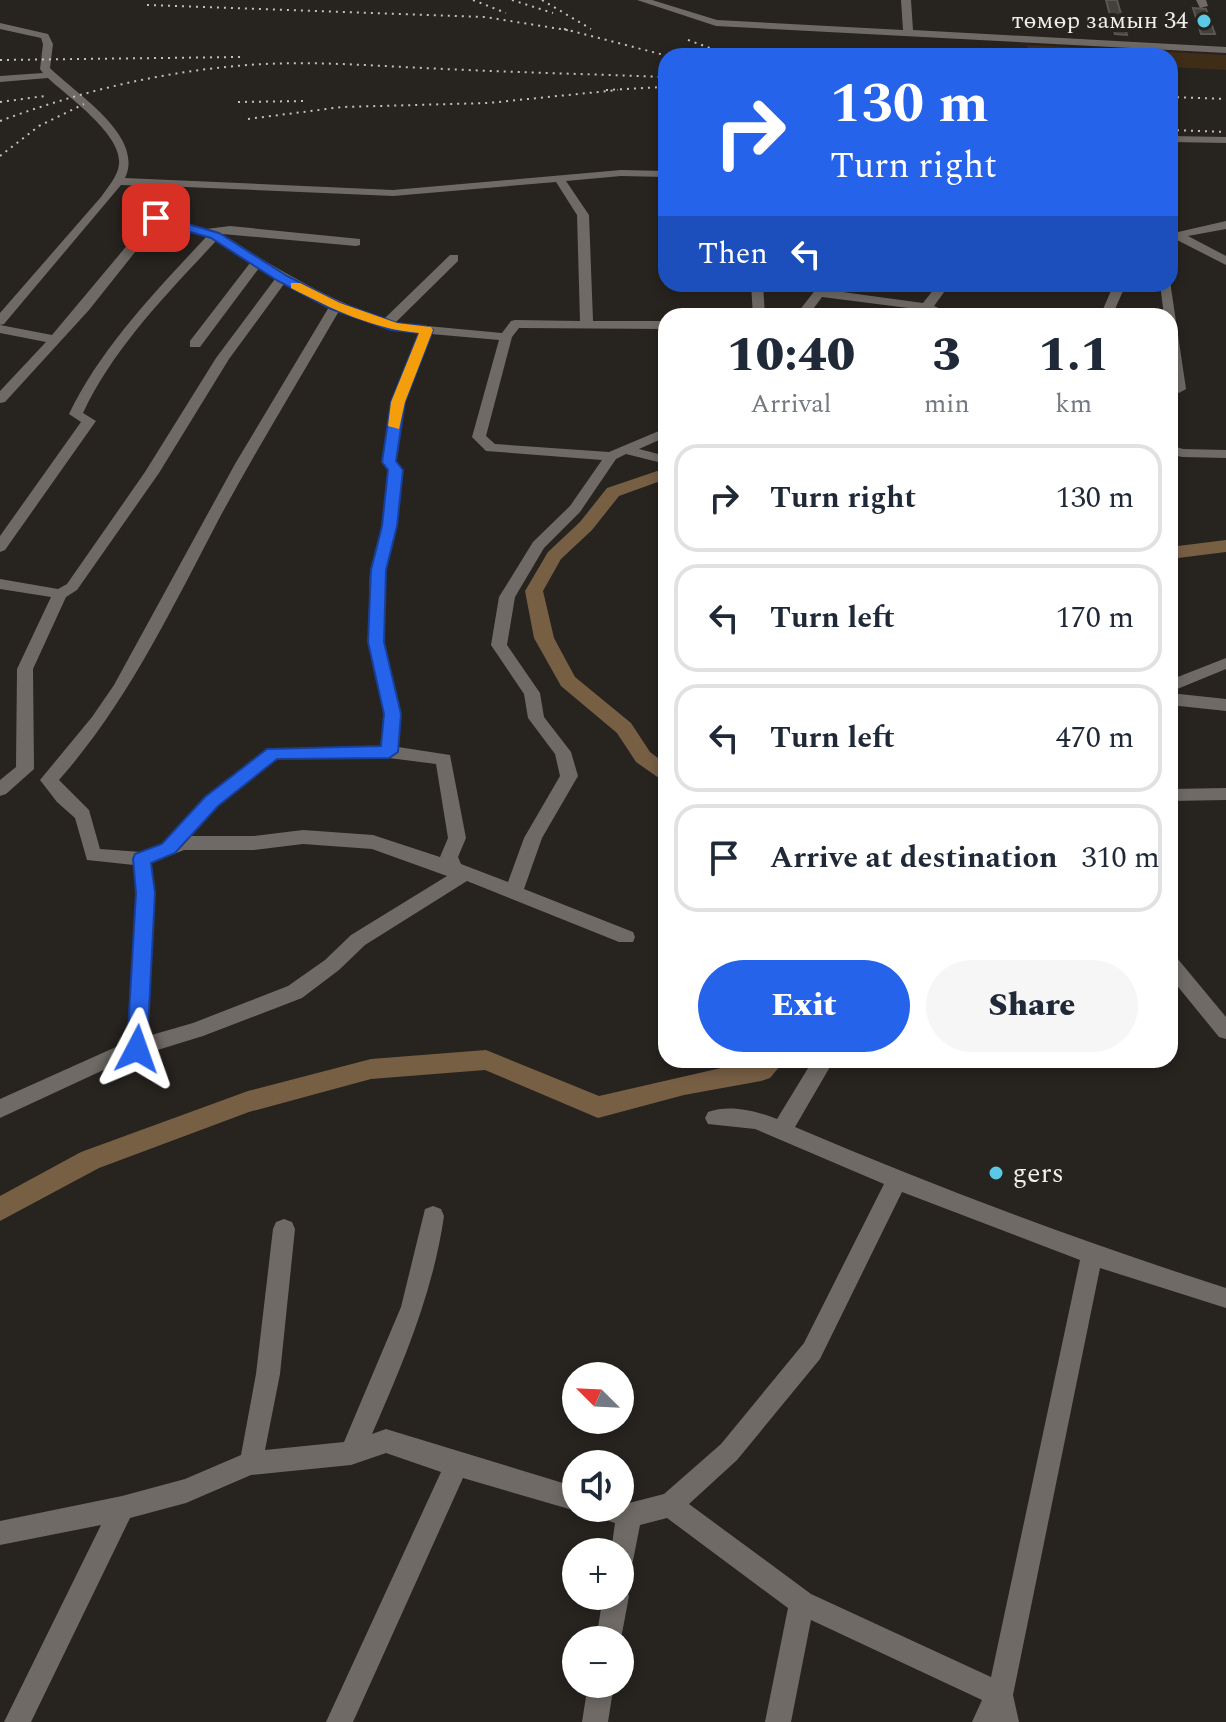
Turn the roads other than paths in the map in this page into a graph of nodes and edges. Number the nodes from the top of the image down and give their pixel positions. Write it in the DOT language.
graph roads {
  1 [pos="642,0"];
  2 [pos="906,0"];
  3 [pos="0,26"];
  4 [pos="908,34"];
  5 [pos="1226,50"];
  6 [pos="51,75"];
  7 [pos="0,79"];
  8 [pos="1178,139"];
  9 [pos="1226,140"];
  10 [pos="658,174"];
  11 [pos="560,180"];
  12 [pos="118,181"];
  13 [pos="157,185"];
  14 [pos="156,218"];
  15 [pos="1226,225"];
  16 [pos="209,234"];
  17 [pos="1178,234"];
  18 [pos="1178,238"];
  19 [pos="356,242"];
  20 [pos="454,258"];
  21 [pos="1226,261"];
  22 [pos="257,262"];
  23 [pos="282,278"];
  24 [pos="820,292"];
  25 [pos="845,292"];
  26 [pos="938,292"];
  27 [pos="336,306"];
  28 [pos="926,307"];
  29 [pos="807,308"];
  30 [pos="0,321"];
  31 [pos="386,324"];
  32 [pos="658,325"];
  33 [pos="587,326"];
  34 [pos="0,329"];
  35 [pos="426,330"];
  36 [pos="506,337"];
  37 [pos="53,339"];
  38 [pos="195,344"];
  39 [pos="1178,381"];
  40 [pos="1179,389"];
  41 [pos="0,399"];
  42 [pos="658,436"];
  43 [pos="1178,452"];
  44 [pos="619,453"];
  45 [pos="1226,454"];
  46 [pos="658,460"];
  47 [pos="0,547"];
  48 [pos="0,584"];
  49 [pos="60,594"];
  50 [pos="1226,663"];
  51 [pos="1178,683"];
  52 [pos="1178,700"];
  53 [pos="1226,705"];
  54 [pos="389,752"];
  55 [pos="0,790"];
  56 [pos="1226,794"];
  57 [pos="1178,795"];
  58 [pos="169,848"];
  59 [pos="142,859"];
  60 [pos="460,872"];
  61 [pos="514,892"];
  62 [pos="626,937"];
  63 [pos="1178,973"];
  64 [pos="1226,1001"];
  65 [pos="1204,1005"];
  66 [pos="1226,1031"];
  67 [pos="137,1049"];
  68 [pos="819,1068"];
  69 [pos="0,1109"];
  70 [pos="715,1118"];
  71 [pos="781,1131"];
  72 [pos="897,1180"];
  73 [pos="433,1216"];
  74 [pos="284,1229"];
  75 [pos="1092,1255"];
  76 [pos="1226,1298"];
  77 [pos="351,1453"];
  78 [pos="251,1463"];
  79 [pos="457,1465"];
  80 [pos="562,1495"];
  81 [pos="670,1505"];
  82 [pos="122,1508"];
  83 [pos="634,1510"];
  84 [pos="0,1533"];
  85 [pos="802,1603"];
  86 [pos="1000,1695"];
  87 [pos="599,1698"];
  88 [pos="17,1722"];
  89 [pos="339,1722"];
  90 [pos="595,1722"];
  91 [pos="778,1722"];
  92 [pos="985,1722"];
  93 [pos="1006,1722"];
  1 -- 4 [label="street"];
  2 -- 4 [label="street"];
  3 -- 6 [label="street"];
  4 -- 5 [label="street"];
  6 -- 7 [label="street"];
  6 -- 12 [label="street"];
  8 -- 9 [label="street"];
  10 -- 11 [label="street"];
  11 -- 13 [label="street"];
  11 -- 33 [label="street"];
  12 -- 13 [label="street"];
  12 -- 30 [label="street"];
  13 -- 14 [label="street"];
  14 -- 16 [label="street"];
  14 -- 37 [label="street"];
  15 -- 17 [label="street"];
  16 -- 19 [label="street"];
  16 -- 22 [label="street"];
  16 -- 47 [label="street"];
  18 -- 21 [label="street"];
  20 -- 31 [label="street"];
  22 -- 23 [label="street"];
  22 -- 38 [label="street"];
  23 -- 27 [label="street"];
  23 -- 49 [label="street"];
  24 -- 29 [label="street"];
  25 -- 28 [label="street"];
  26 -- 28 [label="street"];
  27 -- 31 [label="street"];
  27 -- 59 [label="street"];
  31 -- 35 [label="street"];
  32 -- 33 [label="street"];
  33 -- 36 [label="street"];
  34 -- 37 [label="street"];
  35 -- 36 [label="street"];
  35 -- 54 [label="street"];
  36 -- 44 [label="street"];
  37 -- 41 [label="street"];
  39 -- 40 [label="street"];
  42 -- 44 [label="street"];
  43 -- 45 [label="street"];
  44 -- 46 [label="street"];
  44 -- 61 [label="street"];
  48 -- 49 [label="street"];
  49 -- 55 [label="street"];
  50 -- 51 [label="street"];
  52 -- 53 [label="street"];
  54 -- 58 [label="street"];
  54 -- 60 [label="street"];
  56 -- 57 [label="street"];
  58 -- 59 [label="street"];
  58 -- 60 [label="street"];
  59 -- 67 [label="street"];
  60 -- 61 [label="street"];
  60 -- 67 [label="street"];
  61 -- 62 [label="street"];
  63 -- 65 [label="street"];
  64 -- 65 [label="street"];
  65 -- 66 [label="street"];
  67 -- 69 [label="street"];
  68 -- 71 [label="street"];
  70 -- 71 [label="street"];
  71 -- 72 [label="street"];
  72 -- 75 [label="street"];
  72 -- 81 [label="street"];
  73 -- 77 [label="street"];
  74 -- 78 [label="street"];
  75 -- 76 [label="street"];
  75 -- 86 [label="street"];
  77 -- 78 [label="street"];
  77 -- 79 [label="street"];
  78 -- 82 [label="street"];
  79 -- 80 [label="street"];
  79 -- 89 [label="street"];
  81 -- 83 [label="street"];
  81 -- 85 [label="street"];
  82 -- 84 [label="street"];
  82 -- 88 [label="street"];
  85 -- 86 [label="street"];
  85 -- 91 [label="street"];
  86 -- 92 [label="street"];
  86 -- 93 [label="street"];
  87 -- 90 [label="street"];
}
